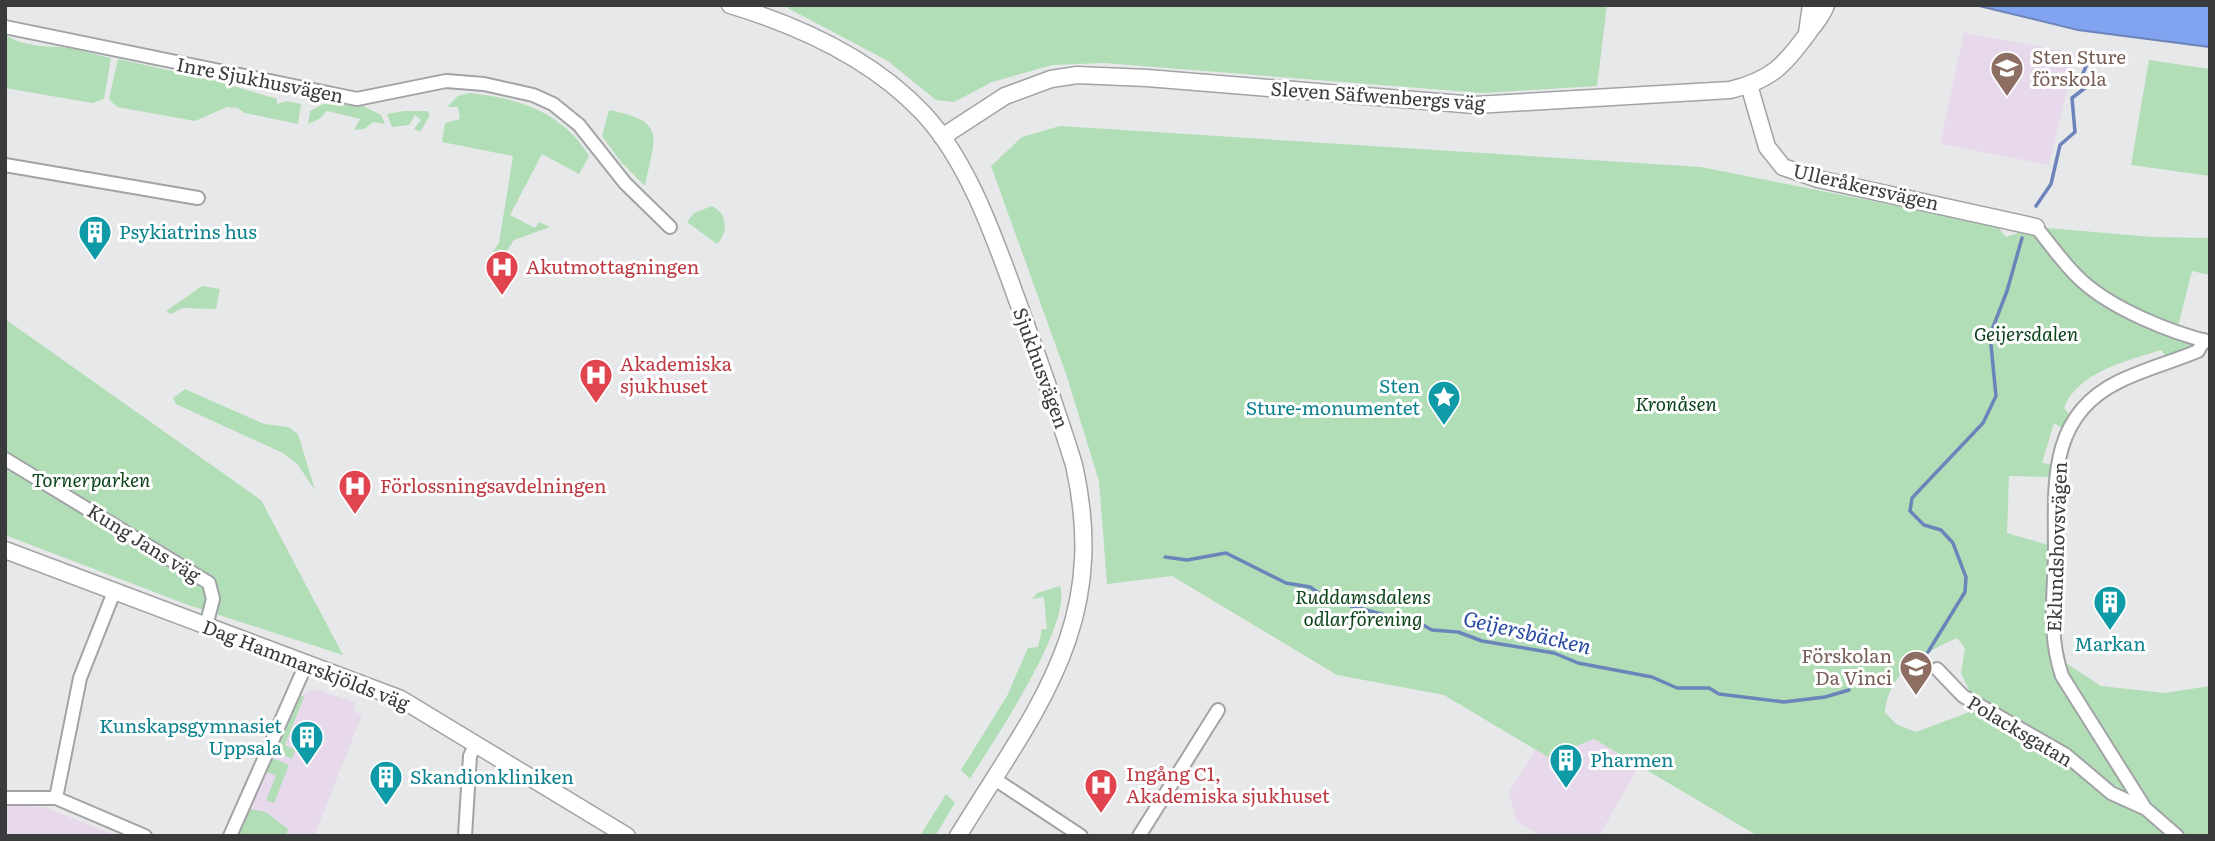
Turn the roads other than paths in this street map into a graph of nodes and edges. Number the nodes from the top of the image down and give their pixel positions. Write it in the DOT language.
graph roads {
  1 [pos="730,5"];
  2 [pos="1811,5"];
  3 [pos="1826,5"];
  4 [pos="5,27"];
  5 [pos="1807,33"];
  6 [pos="1749,85"];
  7 [pos="942,137"];
  8 [pos="5,165"];
  9 [pos="198,198"];
  10 [pos="670,227"];
  11 [pos="2036,227"];
  12 [pos="2207,341"];
  13 [pos="5,459"];
  14 [pos="5,550"];
  15 [pos="114,592"];
  16 [pos="206,626"];
  17 [pos="307,662"];
  18 [pos="1937,669"];
  19 [pos="1218,710"];
  20 [pos="475,745"];
  21 [pos="993,778"];
  22 [pos="5,798"];
  23 [pos="56,798"];
  24 [pos="2145,808"];
  25 [pos="145,836"];
  26 [pos="230,836"];
  27 [pos="465,836"];
  28 [pos="627,836"];
  29 [pos="958,836"];
  30 [pos="1082,836"];
  31 [pos="1139,836"];
  32 [pos="2176,836"];
  1 -- 7 [label="street, Sjukhusvägen"];
  2 -- 5 [label="street, Sleven Säfwenbergs väg"];
  3 -- 5 [label="street, Sleven Säfwenbergs väg"];
  4 -- 10 [label="street, Inre Sjukhusvägen"];
  5 -- 6 [label="street, Sleven Säfwenbergs väg"];
  6 -- 7 [label="street, Sleven Säfwenbergs väg"];
  6 -- 11 [label="street, Ulleråkersvägen"];
  7 -- 21 [label="street, Sjukhusvägen"];
  8 -- 9 [label="street"];
  11 -- 12 [label="street, Eklundshovsvägen"];
  12 -- 24 [label="street, Eklundshovsvägen"];
  13 -- 16 [label="street, Kung Jans väg"];
  14 -- 15 [label="street, Dag Hammarskjölds väg"];
  15 -- 16 [label="street, Dag Hammarskjölds väg"];
  15 -- 23 [label="street"];
  16 -- 17 [label="street, Dag Hammarskjölds väg"];
  17 -- 20 [label="street, Dag Hammarskjölds väg"];
  17 -- 26 [label="street"];
  18 -- 24 [label="street, Polacksgatan"];
  19 -- 31 [label="street"];
  20 -- 27 [label="street"];
  20 -- 28 [label="street, Dag Hammarskjölds väg"];
  21 -- 29 [label="street, Sjukhusvägen"];
  21 -- 30 [label="street"];
  22 -- 23 [label="street"];
  23 -- 25 [label="street"];
  24 -- 32 [label="street, Eklundshovsvägen"];
}
